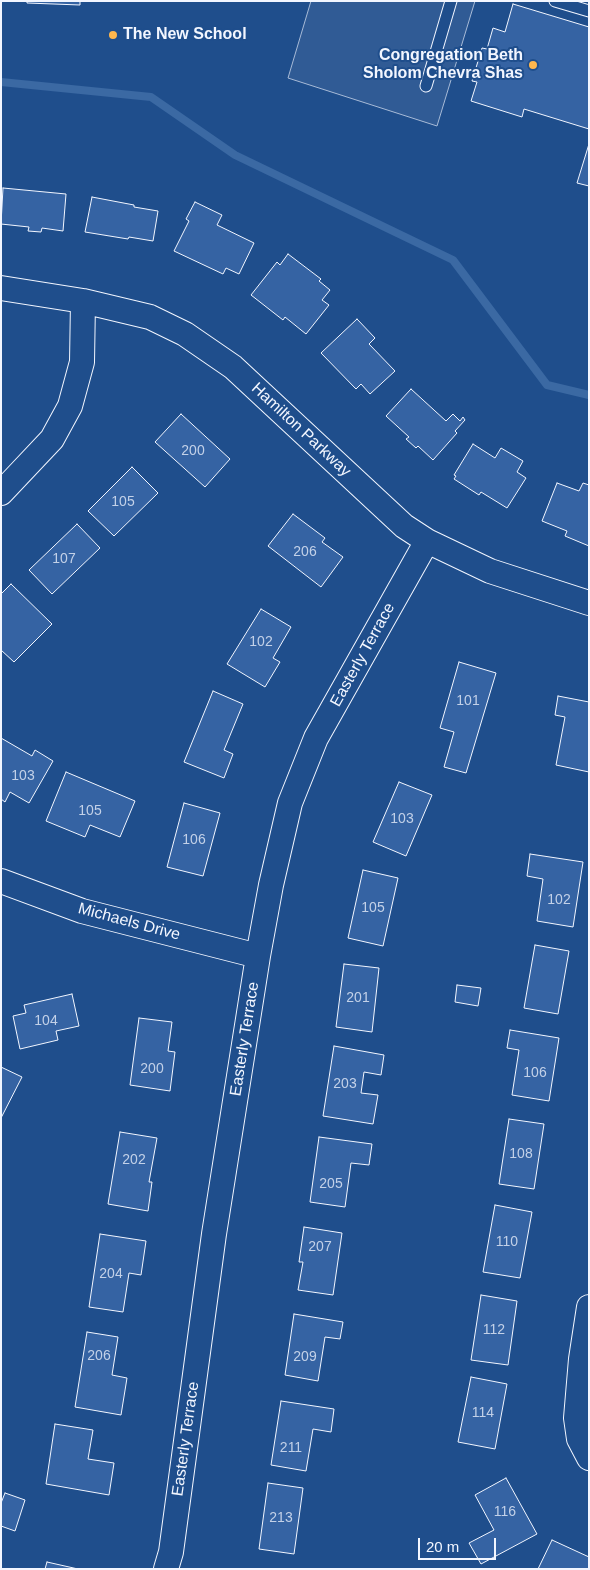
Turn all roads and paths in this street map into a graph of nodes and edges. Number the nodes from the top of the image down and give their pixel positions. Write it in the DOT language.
graph roads {
  1 [pos="451,1"];
  2 [pos="555,1"];
  3 [pos="589,11"];
  4 [pos="426,86"];
  5 [pos="1,288"];
  6 [pos="82,301"];
  7 [pos="1,493"];
  8 [pos="427,541"];
  9 [pos="589,603"];
  10 [pos="1,882"];
  11 [pos="258,956"];
  12 [pos="589,1307"];
  13 [pos="589,1458"];
  14 [pos="166,1569"];
  1 -- 4 [label="lane"];
  2 -- 3 [label="lane"];
  5 -- 6 [label="street, Hamilton Parkway"];
  6 -- 7 [label="street"];
  6 -- 8 [label="street, Hamilton Parkway"];
  8 -- 9 [label="street, Hamilton Parkway"];
  8 -- 11 [label="street, Easterly Terrace"];
  10 -- 11 [label="street, Michaels Drive"];
  11 -- 14 [label="street, Easterly Terrace"];
  12 -- 13 [label="street"];
}
